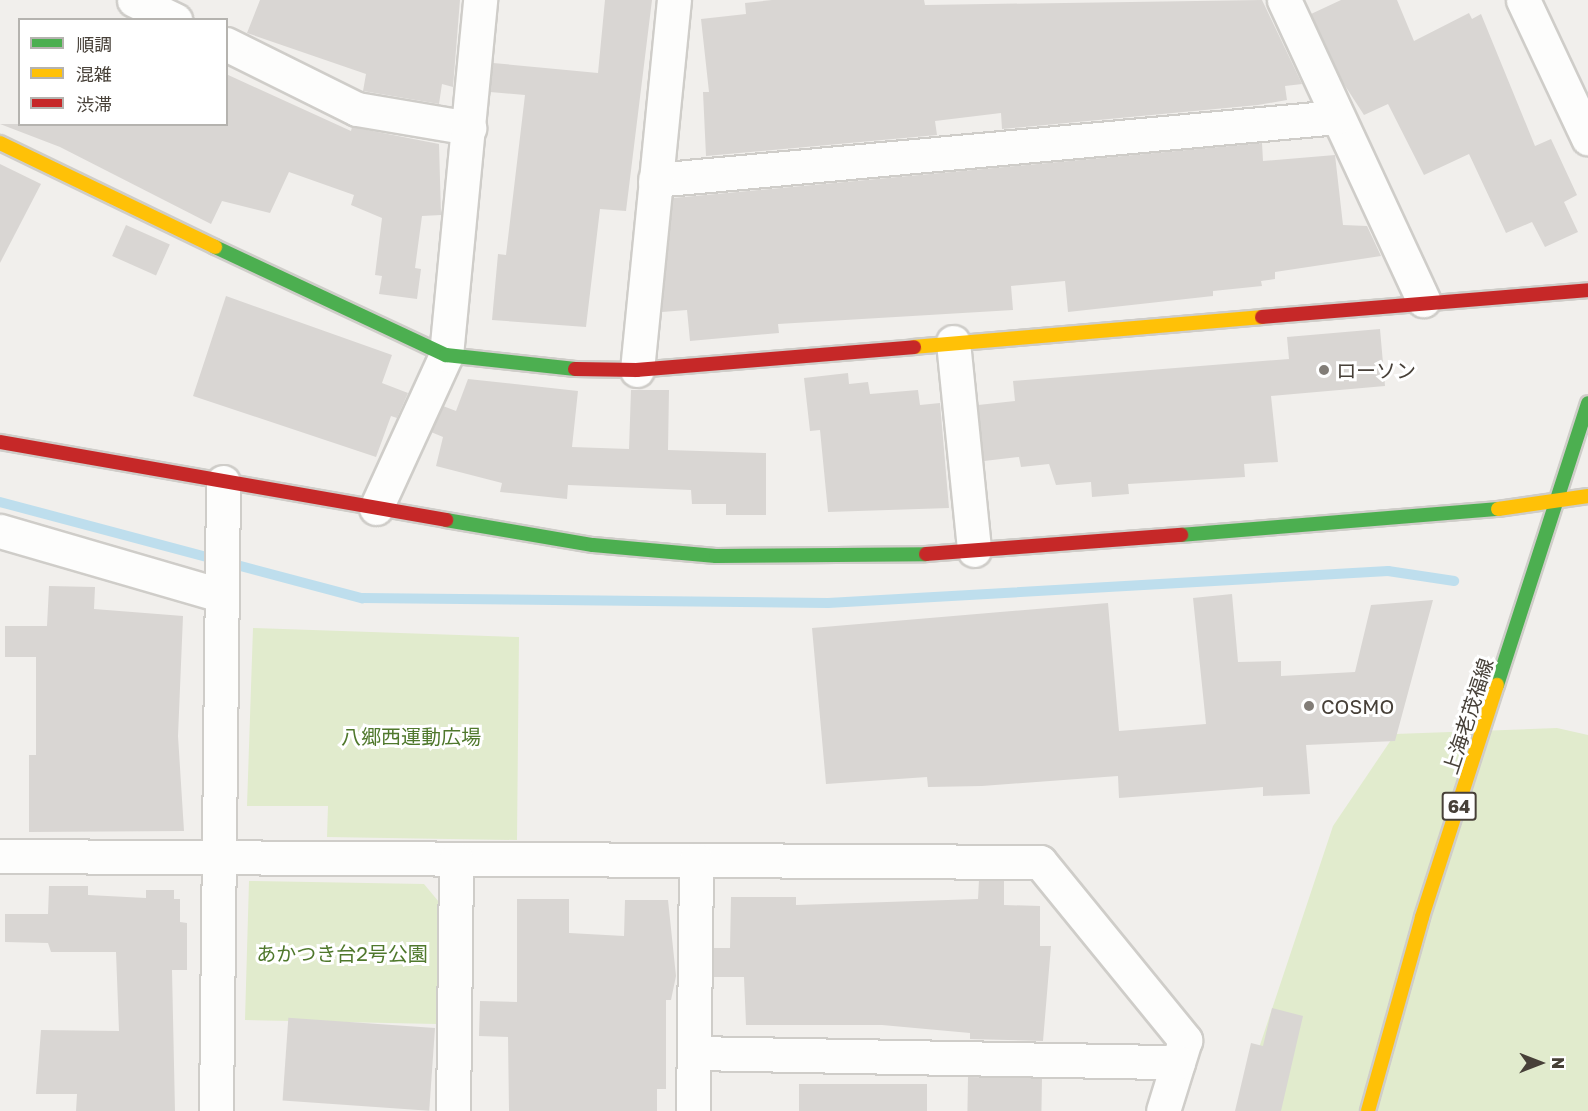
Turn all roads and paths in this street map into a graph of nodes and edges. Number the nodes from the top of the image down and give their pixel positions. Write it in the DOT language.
graph roads {
  1 [pos="134,0"];
  2 [pos="480,0"];
  3 [pos="674,0"];
  4 [pos="1284,0"];
  5 [pos="1523,0"];
  6 [pos="171,18"];
  7 [pos="228,45"];
  8 [pos="1337,117"];
  9 [pos="469,128"];
  10 [pos="1588,138"];
  11 [pos="0,142"];
  12 [pos="655,180"];
  13 [pos="1588,290"];
  14 [pos="1423,300"];
  15 [pos="953,342"];
  16 [pos="446,355"];
  17 [pos="637,370"];
  18 [pos="1588,403"];
  19 [pos="0,442"];
  20 [pos="224,482"];
  21 [pos="1588,496"];
  22 [pos="1558,504"];
  23 [pos="376,508"];
  24 [pos="0,531"];
  25 [pos="974,550"];
  26 [pos="220,586"];
  27 [pos="0,856"];
  28 [pos="219,856"];
  29 [pos="456,859"];
  30 [pos="696,860"];
  31 [pos="694,1053"];
  32 [pos="1178,1062"];
  33 [pos="216,1111"];
  34 [pos="453,1111"];
  35 [pos="693,1111"];
  36 [pos="1163,1111"];
  37 [pos="1368,1111"];
  1 -- 6 [label="street"];
  2 -- 9 [label="street"];
  3 -- 12 [label="street"];
  4 -- 8 [label="street"];
  5 -- 10 [label="street"];
  7 -- 9 [label="street"];
  8 -- 12 [label="street"];
  8 -- 14 [label="street"];
  9 -- 16 [label="street"];
  11 -- 16 [label="street"];
  12 -- 17 [label="street"];
  13 -- 14 [label="street"];
  14 -- 15 [label="street"];
  15 -- 17 [label="street"];
  15 -- 25 [label="street"];
  16 -- 17 [label="street"];
  16 -- 23 [label="street"];
  18 -- 22 [label="street, 上海老茂福線 / 64"];
  19 -- 20 [label="street"];
  20 -- 23 [label="street"];
  20 -- 26 [label="street"];
  21 -- 22 [label="street"];
  22 -- 25 [label="street"];
  22 -- 37 [label="street, 上海老茂福線 / 64"];
  23 -- 25 [label="street"];
  24 -- 26 [label="street"];
  26 -- 28 [label="street"];
  27 -- 28 [label="street"];
  28 -- 29 [label="street"];
  28 -- 33 [label="street"];
  29 -- 30 [label="street"];
  29 -- 34 [label="street"];
  30 -- 31 [label="street"];
  30 -- 32 [label="street"];
  31 -- 32 [label="street"];
  31 -- 35 [label="street"];
  32 -- 36 [label="street"];
}
